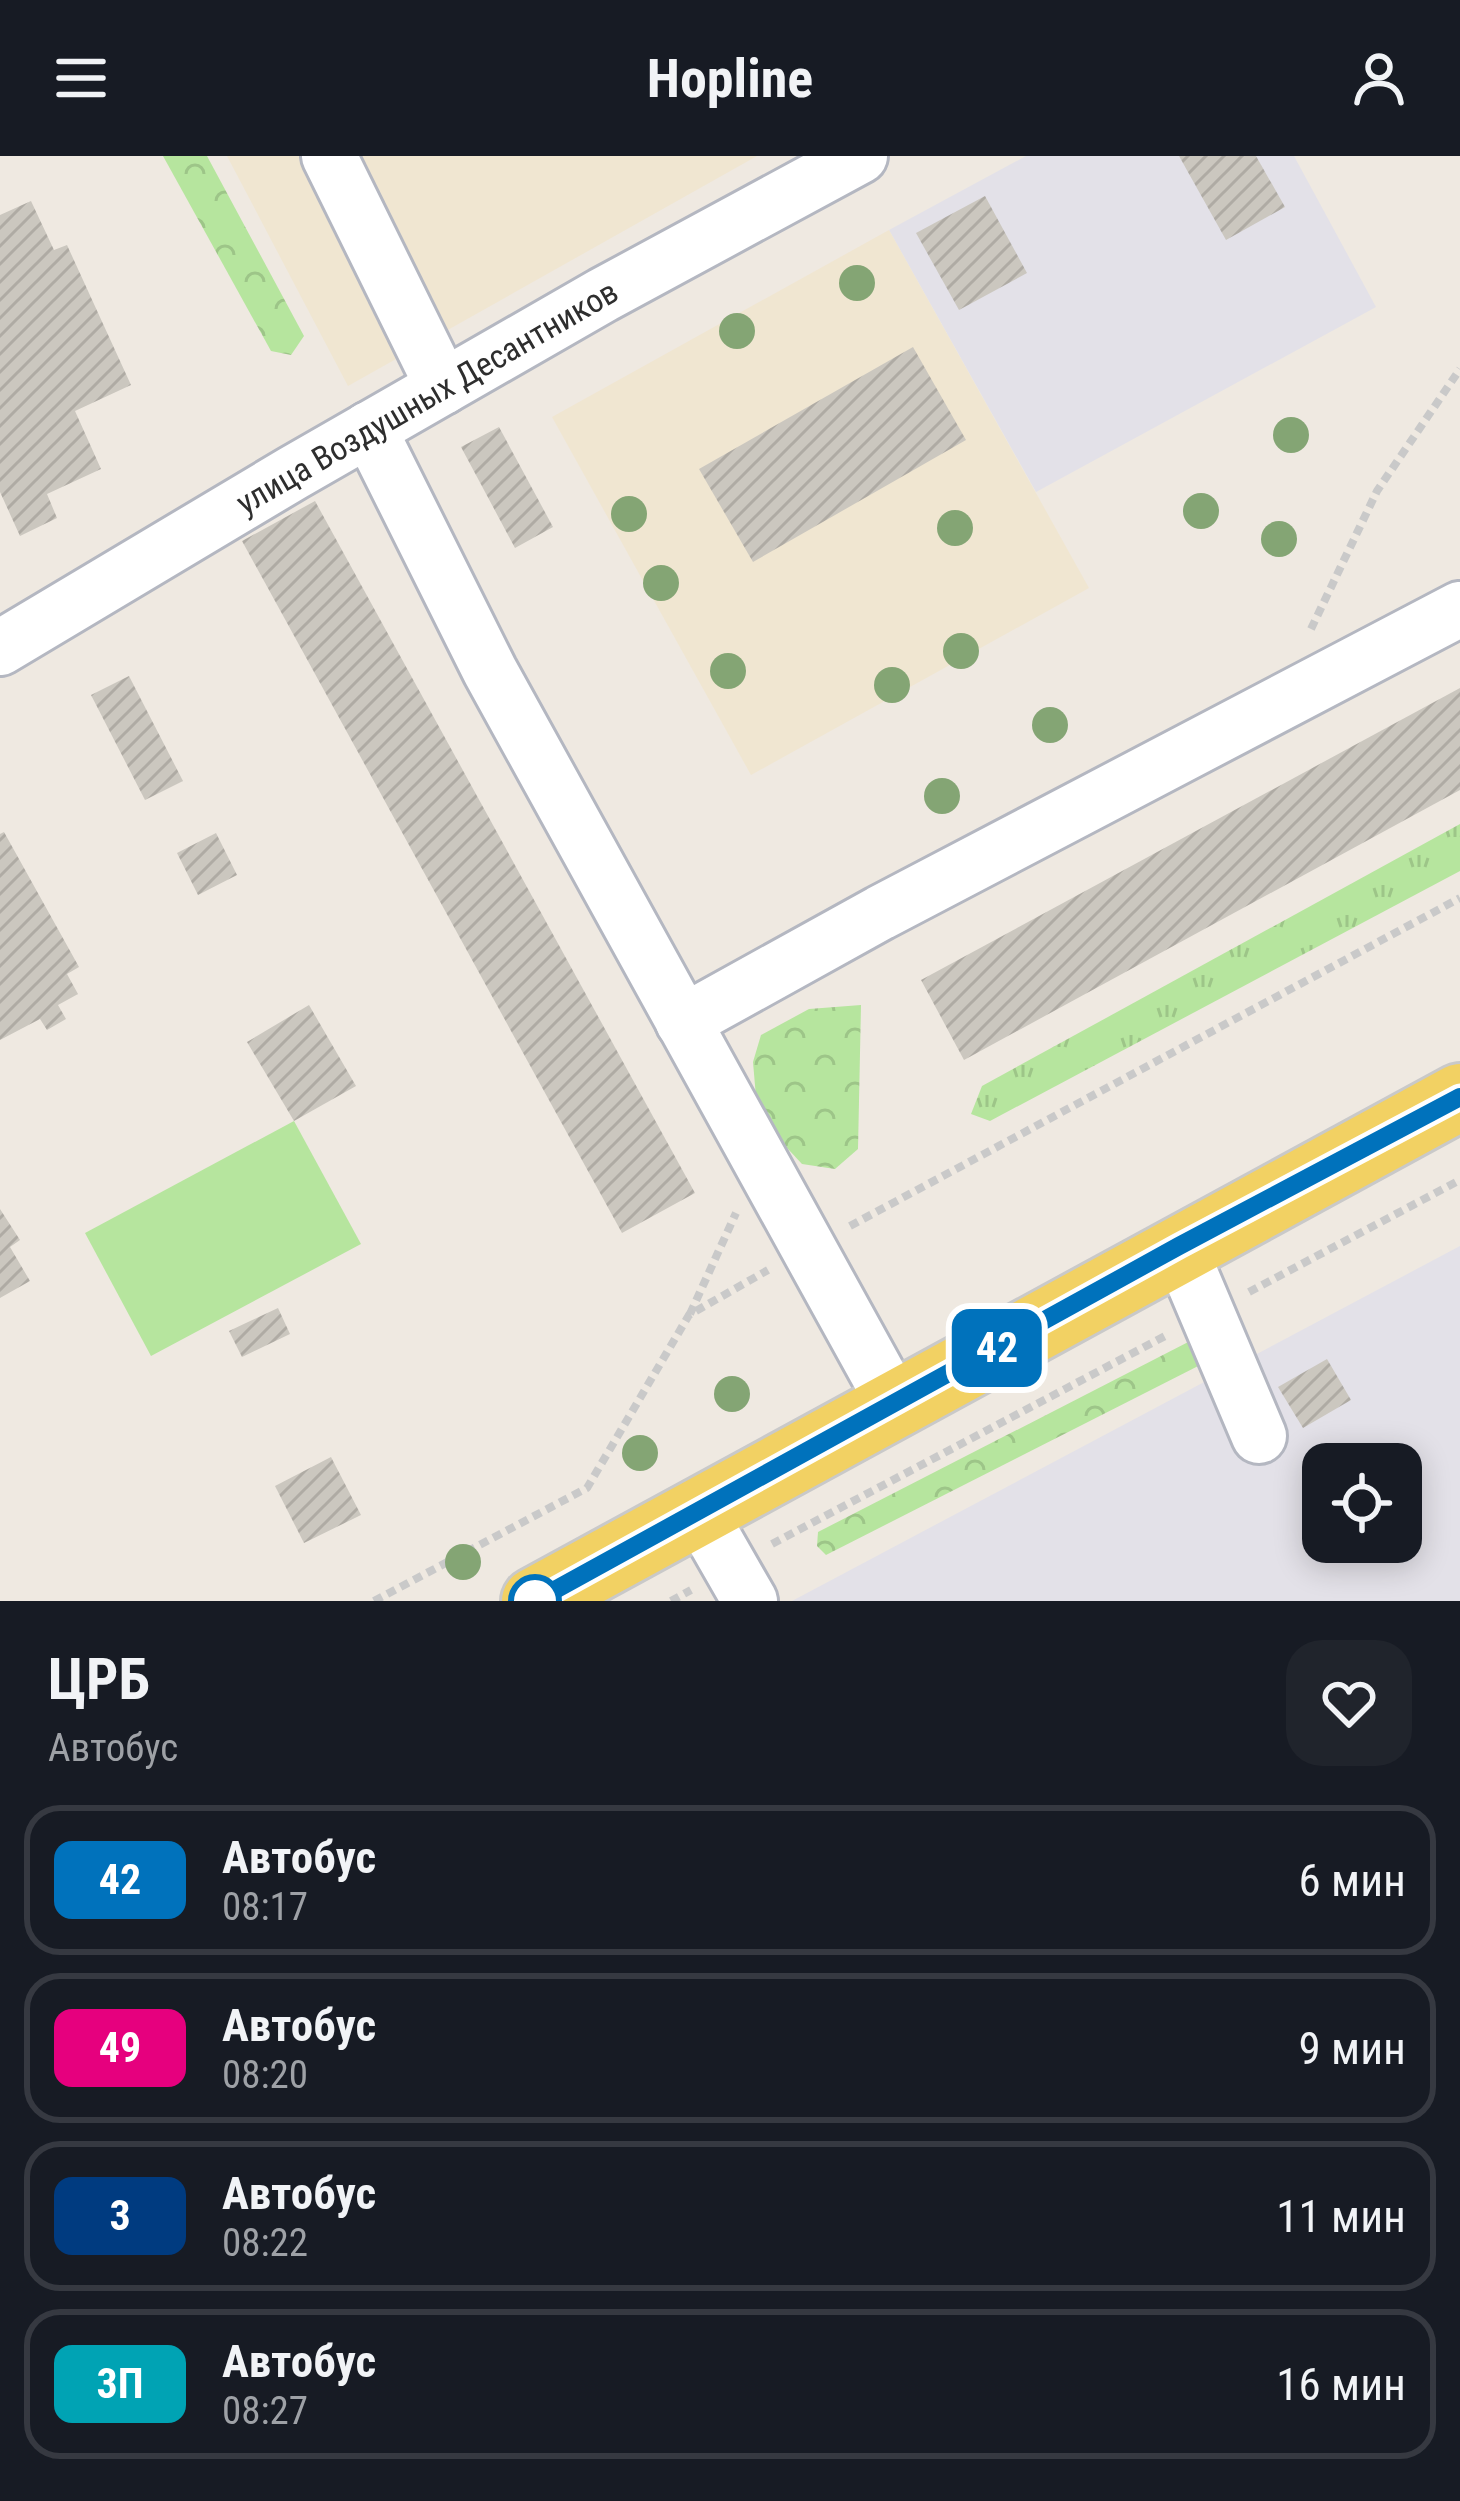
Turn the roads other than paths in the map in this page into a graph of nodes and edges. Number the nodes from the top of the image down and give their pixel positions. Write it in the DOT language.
graph roads {
  1 [pos="329,156"];
  2 [pos="860,156"];
  3 [pos="443,387"];
  4 [pos="370,429"];
  5 [pos="1460,609"];
  6 [pos="0,648"];
  7 [pos="683,1022"];
  8 [pos="1460,1097"];
  9 [pos="1179,1246"];
  10 [pos="895,1405"];
  11 [pos="1259,1436"];
  12 [pos="727,1560"];
  13 [pos="535,1601"];
  1 -- 3 [label="street"];
  2 -- 3 [label="street, улица Воздушных Десантников"];
  3 -- 4 [label="street, улица Воздушных Десантников"];
  4 -- 6 [label="street, улица Воздушных Десантников"];
  4 -- 7 [label="street"];
  5 -- 7 [label="street"];
  7 -- 10 [label="street"];
  8 -- 9 [label="main road"];
  9 -- 10 [label="main road"];
  9 -- 11 [label="street"];
  10 -- 12 [label="main road"];
  12 -- 13 [label="main road"];
}
